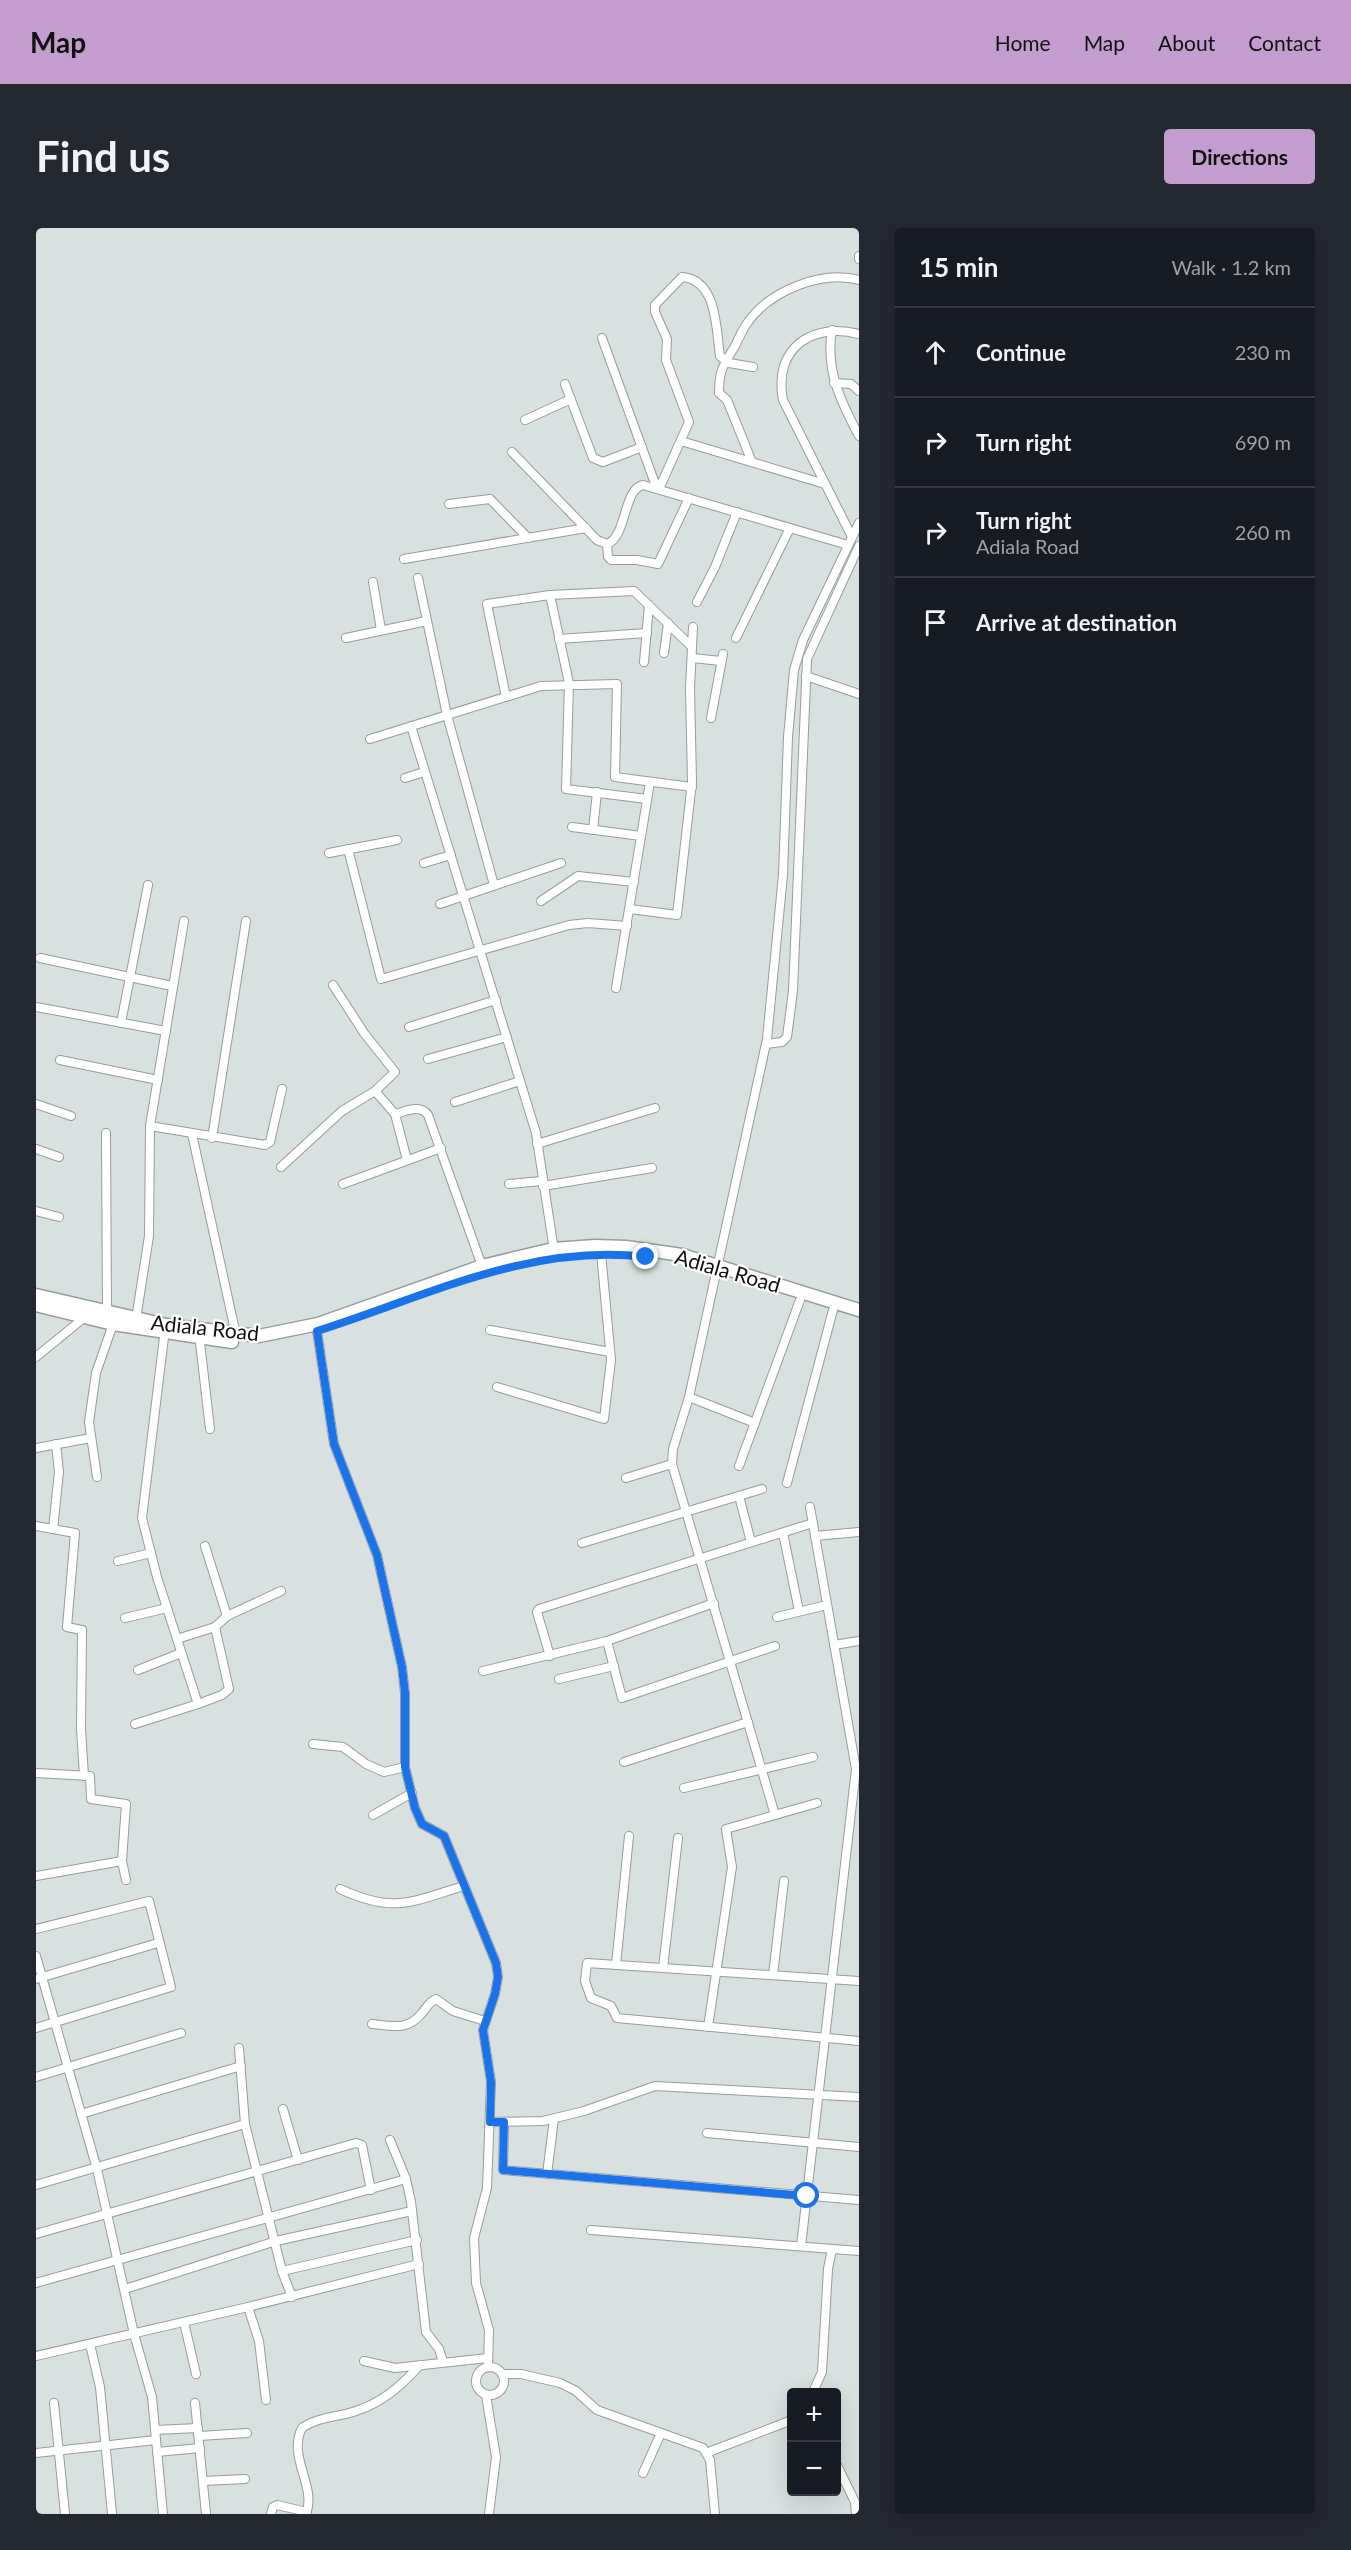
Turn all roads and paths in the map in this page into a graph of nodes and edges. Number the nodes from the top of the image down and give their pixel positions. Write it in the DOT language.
graph roads {
  1 [pos="859,280"];
  2 [pos="831,330"];
  3 [pos="858,331"];
  4 [pos="602,338"];
  5 [pos="724,361"];
  6 [pos="753,367"];
  7 [pos="834,383"];
  8 [pos="565,384"];
  9 [pos="859,391"];
  10 [pos="571,399"];
  11 [pos="525,420"];
  12 [pos="859,435"];
  13 [pos="681,441"];
  14 [pos="642,447"];
  15 [pos="512,452"];
  16 [pos="752,462"];
  17 [pos="825,484"];
  18 [pos="658,489"];
  19 [pos="689,498"];
  20 [pos="449,504"];
  21 [pos="737,512"];
  22 [pos="859,523"];
  23 [pos="586,528"];
  24 [pos="790,528"];
  25 [pos="528,538"];
  26 [pos="850,541"];
  27 [pos="607,544"];
  28 [pos="859,545"];
  29 [pos="404,559"];
  30 [pos="418,578"];
  31 [pos="373,582"];
  32 [pos="550,595"];
  33 [pos="697,602"];
  34 [pos="649,605"];
  35 [pos="427,621"];
  36 [pos="668,623"];
  37 [pos="693,627"];
  38 [pos="381,630"];
  39 [pos="647,633"];
  40 [pos="346,638"];
  41 [pos="736,638"];
  42 [pos="560,639"];
  43 [pos="692,647"];
  44 [pos="664,653"];
  45 [pos="692,658"];
  46 [pos="644,662"];
  47 [pos="806,676"];
  48 [pos="569,683"];
  49 [pos="859,694"];
  50 [pos="506,697"];
  51 [pos="447,715"];
  52 [pos="711,718"];
  53 [pos="411,726"];
  54 [pos="370,739"];
  55 [pos="424,772"];
  56 [pos="405,778"];
  57 [pos="650,782"];
  58 [pos="692,787"];
  59 [pos="597,792"];
  60 [pos="647,800"];
  61 [pos="572,827"];
  62 [pos="593,830"];
  63 [pos="641,836"];
  64 [pos="397,840"];
  65 [pos="348,849"];
  66 [pos="329,853"];
  67 [pos="451,855"];
  68 [pos="424,863"];
  69 [pos="561,863"];
  70 [pos="634,882"];
  71 [pos="148,885"];
  72 [pos="495,885"];
  73 [pos="463,895"];
  74 [pos="541,901"];
  75 [pos="440,904"];
  76 [pos="630,909"];
  77 [pos="184,921"];
  78 [pos="246,921"];
  79 [pos="627,926"];
  80 [pos="481,951"];
  81 [pos="40,958"];
  82 [pos="129,977"];
  83 [pos="333,985"];
  84 [pos="172,986"];
  85 [pos="616,988"];
  86 [pos="496,1000"];
  87 [pos="36,1007"];
  88 [pos="121,1023"];
  89 [pos="409,1027"];
  90 [pos="166,1031"];
  91 [pos="507,1036"];
  92 [pos="766,1044"];
  93 [pos="428,1059"];
  94 [pos="60,1060"];
  95 [pos="158,1080"];
  96 [pos="520,1081"];
  97 [pos="282,1089"];
  98 [pos="375,1091"];
  99 [pos="455,1102"];
  100 [pos="36,1104"];
  101 [pos="655,1108"];
  102 [pos="395,1114"];
  103 [pos="71,1116"];
  104 [pos="150,1126"];
  105 [pos="106,1133"];
  106 [pos="192,1134"];
  107 [pos="212,1138"];
  108 [pos="537,1144"];
  109 [pos="441,1148"];
  110 [pos="36,1149"];
  111 [pos="59,1157"];
  112 [pos="407,1160"];
  113 [pos="282,1167"];
  114 [pos="652,1168"];
  115 [pos="543,1183"];
  116 [pos="343,1184"];
  117 [pos="509,1184"];
  118 [pos="36,1211"];
  119 [pos="59,1217"];
  120 [pos="554,1253"];
  121 [pos="600,1253"];
  122 [pos="482,1266"];
  123 [pos="717,1269"];
  124 [pos="36,1295"];
  125 [pos="800,1300"];
  126 [pos="36,1305"];
  127 [pos="833,1310"];
  128 [pos="859,1310"];
  129 [pos="106,1312"];
  130 [pos="85,1317"];
  131 [pos="859,1318"];
  132 [pos="136,1319"];
  133 [pos="113,1324"];
  134 [pos="165,1329"];
  135 [pos="490,1330"];
  136 [pos="317,1331"];
  137 [pos="199,1334"];
  138 [pos="236,1335"];
  139 [pos="610,1352"];
  140 [pos="36,1358"];
  141 [pos="497,1387"];
  142 [pos="689,1397"];
  143 [pos="755,1423"];
  144 [pos="210,1430"];
  145 [pos="92,1438"];
  146 [pos="56,1444"];
  147 [pos="36,1448"];
  148 [pos="672,1464"];
  149 [pos="739,1466"];
  150 [pos="97,1477"];
  151 [pos="626,1478"];
  152 [pos="787,1483"];
  153 [pos="762,1489"];
  154 [pos="739,1496"];
  155 [pos="810,1507"];
  156 [pos="687,1512"];
  157 [pos="813,1523"];
  158 [pos="36,1526"];
  159 [pos="53,1529"];
  160 [pos="859,1532"];
  161 [pos="783,1533"];
  162 [pos="815,1536"];
  163 [pos="751,1542"];
  164 [pos="582,1543"];
  165 [pos="205,1546"];
  166 [pos="151,1553"];
  167 [pos="700,1558"];
  168 [pos="117,1561"];
  169 [pos="280,1591"];
  170 [pos="714,1603"];
  171 [pos="827,1605"];
  172 [pos="167,1608"];
  173 [pos="800,1611"];
  174 [pos="227,1616"];
  175 [pos="777,1617"];
  176 [pos="125,1618"];
  177 [pos="215,1627"];
  178 [pos="177,1640"];
  179 [pos="607,1641"];
  180 [pos="859,1641"];
  181 [pos="834,1645"];
  182 [pos="776,1646"];
  183 [pos="182,1653"];
  184 [pos="550,1656"];
  185 [pos="730,1660"];
  186 [pos="614,1666"];
  187 [pos="138,1670"];
  188 [pos="483,1671"];
  189 [pos="560,1679"];
  190 [pos="198,1704"];
  191 [pos="748,1722"];
  192 [pos="135,1724"];
  193 [pos="313,1744"];
  194 [pos="813,1757"];
  195 [pos="624,1761"];
  196 [pos="405,1767"];
  197 [pos="762,1769"];
  198 [pos="857,1769"];
  199 [pos="36,1773"];
  200 [pos="84,1776"];
  201 [pos="684,1788"];
  202 [pos="412,1793"];
  203 [pos="817,1803"];
  204 [pos="373,1815"];
  205 [pos="775,1815"];
  206 [pos="629,1836"];
  207 [pos="678,1838"];
  208 [pos="122,1861"];
  209 [pos="36,1876"];
  210 [pos="126,1880"];
  211 [pos="784,1881"];
  212 [pos="464,1886"];
  213 [pos="340,1889"];
  214 [pos="36,1929"];
  215 [pos="158,1942"];
  216 [pos="36,1956"];
  217 [pos="616,1965"];
  218 [pos="663,1968"];
  219 [pos="715,1971"];
  220 [pos="773,1975"];
  221 [pos="39,1978"];
  222 [pos="832,1979"];
  223 [pos="859,1981"];
  224 [pos="485,2021"];
  225 [pos="54,2024"];
  226 [pos="372,2024"];
  227 [pos="708,2027"];
  228 [pos="36,2028"];
  229 [pos="181,2033"];
  230 [pos="825,2037"];
  231 [pos="859,2041"];
  232 [pos="238,2048"];
  233 [pos="241,2066"];
  234 [pos="68,2068"];
  235 [pos="36,2077"];
  236 [pos="819,2095"];
  237 [pos="859,2097"];
  238 [pos="283,2109"];
  239 [pos="81,2114"];
  240 [pos="554,2119"];
  241 [pos="490,2122"];
  242 [pos="504,2122"];
  243 [pos="245,2124"];
  244 [pos="707,2133"];
  245 [pos="390,2140"];
  246 [pos="813,2144"];
  247 [pos="859,2148"];
  248 [pos="298,2160"];
  249 [pos="97,2169"];
  250 [pos="259,2172"];
  251 [pos="548,2174"];
  252 [pos="406,2179"];
  253 [pos="36,2185"];
  254 [pos="371,2190"];
  255 [pos="807,2196"];
  256 [pos="859,2200"];
  257 [pos="412,2211"];
  258 [pos="107,2215"];
  259 [pos="270,2218"];
  260 [pos="591,2230"];
  261 [pos="36,2234"];
  262 [pos="417,2240"];
  263 [pos="276,2241"];
  264 [pos="801,2246"];
  265 [pos="832,2249"];
  266 [pos="859,2251"];
  267 [pos="117,2261"];
  268 [pos="419,2264"];
  269 [pos="282,2271"];
  270 [pos="36,2283"];
  271 [pos="125,2289"];
  272 [pos="292,2297"];
  273 [pos="248,2307"];
  274 [pos="184,2322"];
  275 [pos="134,2334"];
  276 [pos="90,2344"];
  277 [pos="36,2356"];
  278 [pos="488,2358"];
  279 [pos="364,2361"];
  280 [pos="443,2362"];
  281 [pos="420,2365"];
  282 [pos="488,2367"];
  283 [pos="196,2374"];
  284 [pos="502,2374"];
  285 [pos="814,2388"];
  286 [pos="486,2395"];
  287 [pos="266,2400"];
  288 [pos="54,2403"];
  289 [pos="195,2403"];
  290 [pos="787,2422"];
  291 [pos="155,2430"];
  292 [pos="198,2432"];
  293 [pos="247,2433"];
  294 [pos="661,2433"];
  295 [pos="156,2440"];
  296 [pos="105,2445"];
  297 [pos="200,2448"];
  298 [pos="59,2450"];
  299 [pos="157,2452"];
  300 [pos="36,2453"];
  301 [pos="706,2453"];
  302 [pos="841,2472"];
  303 [pos="643,2473"];
  304 [pos="245,2479"];
  305 [pos="204,2481"];
  306 [pos="307,2513"];
  307 [pos="62,2514"];
  308 [pos="112,2514"];
  309 [pos="163,2514"];
  310 [pos="206,2514"];
  311 [pos="271,2514"];
  312 [pos="489,2514"];
  313 [pos="715,2514"];
  314 [pos="856,2514"];
  1 -- 5 [label="street"];
  2 -- 3 [label="street"];
  2 -- 7 [label="street"];
  2 -- 17 [label="street"];
  4 -- 14 [label="street"];
  5 -- 6 [label="street"];
  5 -- 13 [label="street"];
  5 -- 16 [label="street"];
  7 -- 9 [label="street"];
  7 -- 12 [label="street"];
  8 -- 10 [label="street"];
  10 -- 11 [label="street"];
  10 -- 14 [label="street"];
  13 -- 16 [label="street"];
  13 -- 18 [label="street"];
  14 -- 18 [label="street"];
  15 -- 23 [label="street"];
  16 -- 17 [label="street"];
  17 -- 26 [label="street"];
  18 -- 19 [label="street"];
  18 -- 27 [label="street"];
  19 -- 21 [label="street"];
  19 -- 27 [label="street"];
  20 -- 25 [label="street"];
  21 -- 24 [label="street"];
  21 -- 33 [label="street"];
  22 -- 26 [label="street"];
  23 -- 25 [label="street"];
  23 -- 27 [label="street"];
  24 -- 26 [label="street"];
  24 -- 41 [label="street"];
  25 -- 29 [label="street"];
  26 -- 28 [label="street"];
  26 -- 92 [label="street"];
  28 -- 47 [label="street"];
  30 -- 35 [label="street"];
  31 -- 38 [label="street"];
  32 -- 34 [label="street"];
  32 -- 42 [label="street"];
  32 -- 50 [label="street"];
  34 -- 36 [label="street"];
  34 -- 39 [label="street"];
  35 -- 38 [label="street"];
  35 -- 51 [label="street"];
  36 -- 43 [label="street"];
  36 -- 44 [label="street"];
  37 -- 43 [label="street"];
  38 -- 40 [label="street"];
  39 -- 42 [label="street"];
  39 -- 46 [label="street"];
  42 -- 48 [label="street"];
  43 -- 45 [label="street"];
  45 -- 52 [label="street"];
  45 -- 58 [label="street"];
  47 -- 49 [label="street"];
  47 -- 92 [label="street"];
  48 -- 50 [label="street"];
  48 -- 57 [label="street"];
  48 -- 59 [label="street"];
  50 -- 51 [label="street"];
  51 -- 53 [label="street"];
  51 -- 72 [label="street"];
  53 -- 54 [label="street"];
  53 -- 55 [label="street"];
  55 -- 56 [label="street"];
  55 -- 67 [label="street"];
  57 -- 58 [label="street"];
  57 -- 60 [label="street"];
  58 -- 76 [label="street"];
  59 -- 60 [label="street"];
  59 -- 62 [label="street"];
  60 -- 63 [label="street"];
  61 -- 62 [label="street"];
  62 -- 63 [label="street"];
  63 -- 70 [label="street"];
  64 -- 65 [label="street"];
  65 -- 66 [label="street"];
  65 -- 80 [label="street"];
  67 -- 68 [label="street"];
  67 -- 73 [label="street"];
  69 -- 72 [label="street"];
  70 -- 74 [label="street"];
  70 -- 76 [label="street"];
  71 -- 82 [label="street"];
  72 -- 73 [label="street"];
  73 -- 75 [label="street"];
  73 -- 80 [label="street"];
  76 -- 79 [label="street"];
  77 -- 84 [label="street"];
  78 -- 107 [label="street"];
  79 -- 80 [label="street"];
  79 -- 85 [label="street"];
  80 -- 86 [label="street"];
  81 -- 82 [label="street"];
  82 -- 84 [label="street"];
  82 -- 88 [label="street"];
  83 -- 98 [label="street"];
  84 -- 90 [label="street"];
  86 -- 89 [label="street"];
  86 -- 91 [label="street"];
  87 -- 88 [label="street"];
  88 -- 90 [label="street"];
  90 -- 95 [label="street"];
  91 -- 93 [label="street"];
  91 -- 96 [label="street"];
  92 -- 123 [label="street"];
  94 -- 95 [label="street"];
  95 -- 104 [label="street"];
  96 -- 99 [label="street"];
  96 -- 108 [label="street"];
  97 -- 107 [label="street"];
  98 -- 102 [label="street"];
  98 -- 113 [label="street"];
  100 -- 103 [label="street"];
  101 -- 108 [label="street"];
  102 -- 109 [label="street"];
  102 -- 112 [label="street"];
  104 -- 106 [label="street"];
  104 -- 132 [label="street"];
  105 -- 129 [label="street"];
  106 -- 107 [label="street"];
  106 -- 138 [label="street"];
  108 -- 115 [label="street"];
  109 -- 112 [label="street"];
  109 -- 122 [label="street"];
  110 -- 111 [label="street"];
  112 -- 116 [label="street"];
  114 -- 115 [label="street"];
  115 -- 117 [label="street"];
  115 -- 120 [label="street"];
  118 -- 119 [label="street"];
  120 -- 121 [label="main road, Adiala Road"];
  120 -- 122 [label="main road, Adiala Road"];
  120 -- 123 [label="main road, Adiala Road"];
  120 -- 136 [label="main road, Adiala Road"];
  121 -- 123 [label="main road, Adiala Road"];
  121 -- 139 [label="street"];
  122 -- 138 [label="main road, Adiala Road"];
  123 -- 125 [label="main road, Adiala Road"];
  123 -- 128 [label="main road, Adiala Road"];
  123 -- 142 [label="street"];
  124 -- 129 [label="main road, Adiala Road"];
  125 -- 127 [label="main road, Adiala Road"];
  125 -- 143 [label="street"];
  126 -- 130 [label="main road, Adiala Road"];
  127 -- 131 [label="main road, Adiala Road"];
  127 -- 152 [label="street"];
  129 -- 132 [label="main road, Adiala Road"];
  130 -- 133 [label="main road, Adiala Road"];
  130 -- 140 [label="street"];
  132 -- 134 [label="main road, Adiala Road"];
  133 -- 134 [label="main road, Adiala Road"];
  133 -- 145 [label="street"];
  134 -- 137 [label="main road, Adiala Road"];
  134 -- 166 [label="street"];
  135 -- 139 [label="street"];
  136 -- 137 [label="main road, Adiala Road"];
  136 -- 196 [label="street"];
  137 -- 138 [label="main road, Adiala Road"];
  137 -- 144 [label="street"];
  139 -- 141 [label="street"];
  142 -- 143 [label="street"];
  142 -- 148 [label="street"];
  143 -- 149 [label="street"];
  145 -- 146 [label="street"];
  145 -- 150 [label="street"];
  146 -- 147 [label="street"];
  146 -- 159 [label="street"];
  148 -- 151 [label="street"];
  148 -- 156 [label="street"];
  153 -- 154 [label="street"];
  154 -- 156 [label="street"];
  154 -- 163 [label="street"];
  155 -- 157 [label="street"];
  156 -- 164 [label="street"];
  156 -- 167 [label="street"];
  157 -- 161 [label="street"];
  157 -- 162 [label="street"];
  158 -- 159 [label="street"];
  159 -- 200 [label="street"];
  160 -- 162 [label="street"];
  161 -- 163 [label="street"];
  161 -- 173 [label="street"];
  162 -- 171 [label="street"];
  163 -- 167 [label="street"];
  165 -- 174 [label="street"];
  166 -- 168 [label="street"];
  166 -- 172 [label="street"];
  167 -- 170 [label="street"];
  167 -- 184 [label="street"];
  169 -- 174 [label="street"];
  170 -- 179 [label="street"];
  170 -- 185 [label="street"];
  171 -- 173 [label="street"];
  171 -- 181 [label="street"];
  172 -- 176 [label="street"];
  172 -- 178 [label="street"];
  173 -- 175 [label="street"];
  174 -- 177 [label="street"];
  177 -- 178 [label="street"];
  177 -- 190 [label="street"];
  178 -- 183 [label="street"];
  179 -- 184 [label="street"];
  179 -- 186 [label="street"];
  180 -- 181 [label="street"];
  181 -- 198 [label="street"];
  182 -- 185 [label="street"];
  183 -- 187 [label="street"];
  183 -- 190 [label="street"];
  184 -- 188 [label="street"];
  185 -- 186 [label="street"];
  185 -- 191 [label="street"];
  186 -- 189 [label="street"];
  190 -- 192 [label="street"];
  191 -- 195 [label="street"];
  191 -- 197 [label="street"];
  193 -- 196 [label="street"];
  194 -- 197 [label="street"];
  196 -- 202 [label="street"];
  197 -- 201 [label="street"];
  197 -- 205 [label="street"];
  198 -- 222 [label="street"];
  199 -- 200 [label="street"];
  200 -- 208 [label="street"];
  202 -- 204 [label="street"];
  202 -- 212 [label="street"];
  203 -- 205 [label="street"];
  205 -- 219 [label="street"];
  206 -- 217 [label="street"];
  207 -- 218 [label="street"];
  208 -- 209 [label="street"];
  208 -- 210 [label="street"];
  211 -- 220 [label="street"];
  212 -- 213 [label="street"];
  212 -- 224 [label="street"];
  214 -- 215 [label="street"];
  215 -- 221 [label="street"];
  215 -- 225 [label="street"];
  216 -- 221 [label="street"];
  217 -- 218 [label="street"];
  217 -- 227 [label="street"];
  218 -- 219 [label="street"];
  219 -- 220 [label="street"];
  219 -- 227 [label="street"];
  220 -- 222 [label="street"];
  221 -- 225 [label="street"];
  222 -- 223 [label="street"];
  222 -- 230 [label="street"];
  224 -- 226 [label="street"];
  224 -- 241 [label="street"];
  225 -- 228 [label="street"];
  225 -- 234 [label="street"];
  227 -- 230 [label="street"];
  229 -- 234 [label="street"];
  230 -- 231 [label="street"];
  230 -- 236 [label="street"];
  232 -- 233 [label="street"];
  233 -- 239 [label="street"];
  233 -- 243 [label="street"];
  234 -- 235 [label="street"];
  234 -- 239 [label="street"];
  236 -- 237 [label="street"];
  236 -- 240 [label="street"];
  236 -- 246 [label="street"];
  238 -- 248 [label="street"];
  239 -- 249 [label="street"];
  240 -- 242 [label="street"];
  240 -- 251 [label="street"];
  241 -- 242 [label="street"];
  241 -- 278 [label="street"];
  242 -- 251 [label="street"];
  243 -- 249 [label="street"];
  243 -- 250 [label="street"];
  244 -- 246 [label="street"];
  245 -- 252 [label="street"];
  246 -- 247 [label="street"];
  246 -- 255 [label="street"];
  248 -- 250 [label="street"];
  248 -- 254 [label="street"];
  249 -- 253 [label="street"];
  249 -- 258 [label="street"];
  250 -- 258 [label="street"];
  250 -- 259 [label="street"];
  251 -- 255 [label="street"];
  252 -- 254 [label="street"];
  252 -- 257 [label="street"];
  254 -- 259 [label="street"];
  255 -- 256 [label="street"];
  255 -- 264 [label="street"];
  257 -- 262 [label="street"];
  257 -- 263 [label="street"];
  258 -- 261 [label="street"];
  258 -- 267 [label="street"];
  259 -- 263 [label="street"];
  259 -- 267 [label="street"];
  260 -- 264 [label="street"];
  262 -- 268 [label="street"];
  262 -- 269 [label="street"];
  263 -- 269 [label="street"];
  263 -- 271 [label="street"];
  264 -- 265 [label="street"];
  265 -- 266 [label="street"];
  265 -- 285 [label="street"];
  267 -- 270 [label="street"];
  267 -- 271 [label="street"];
  268 -- 272 [label="street"];
  268 -- 280 [label="street"];
  269 -- 272 [label="street"];
  271 -- 275 [label="street"];
  272 -- 273 [label="street"];
  273 -- 274 [label="street"];
  273 -- 287 [label="street"];
  274 -- 275 [label="street"];
  274 -- 283 [label="street"];
  275 -- 276 [label="street"];
  275 -- 291 [label="street"];
  276 -- 277 [label="street"];
  276 -- 296 [label="street"];
  278 -- 280 [label="street"];
  278 -- 282 [label="street"];
  279 -- 281 [label="street"];
  280 -- 281 [label="street"];
  281 -- 306 [label="street"];
  282 -- 284 [label="street"];
  282 -- 286 [label="street"];
  284 -- 286 [label="street"];
  284 -- 294 [label="street"];
  286 -- 312 [label="street"];
  288 -- 298 [label="street"];
  289 -- 292 [label="street"];
  290 -- 301 [label="street"];
  291 -- 292 [label="street"];
  291 -- 295 [label="street"];
  292 -- 293 [label="street"];
  292 -- 297 [label="street"];
  294 -- 301 [label="street"];
  294 -- 303 [label="street"];
  295 -- 296 [label="street"];
  295 -- 299 [label="street"];
  296 -- 298 [label="street"];
  296 -- 308 [label="street"];
  297 -- 299 [label="street"];
  297 -- 305 [label="street"];
  298 -- 300 [label="street"];
  298 -- 307 [label="street"];
  299 -- 309 [label="street"];
  301 -- 313 [label="street"];
  302 -- 314 [label="street"];
  304 -- 305 [label="street"];
  305 -- 310 [label="street"];
  306 -- 311 [label="street"];
}
